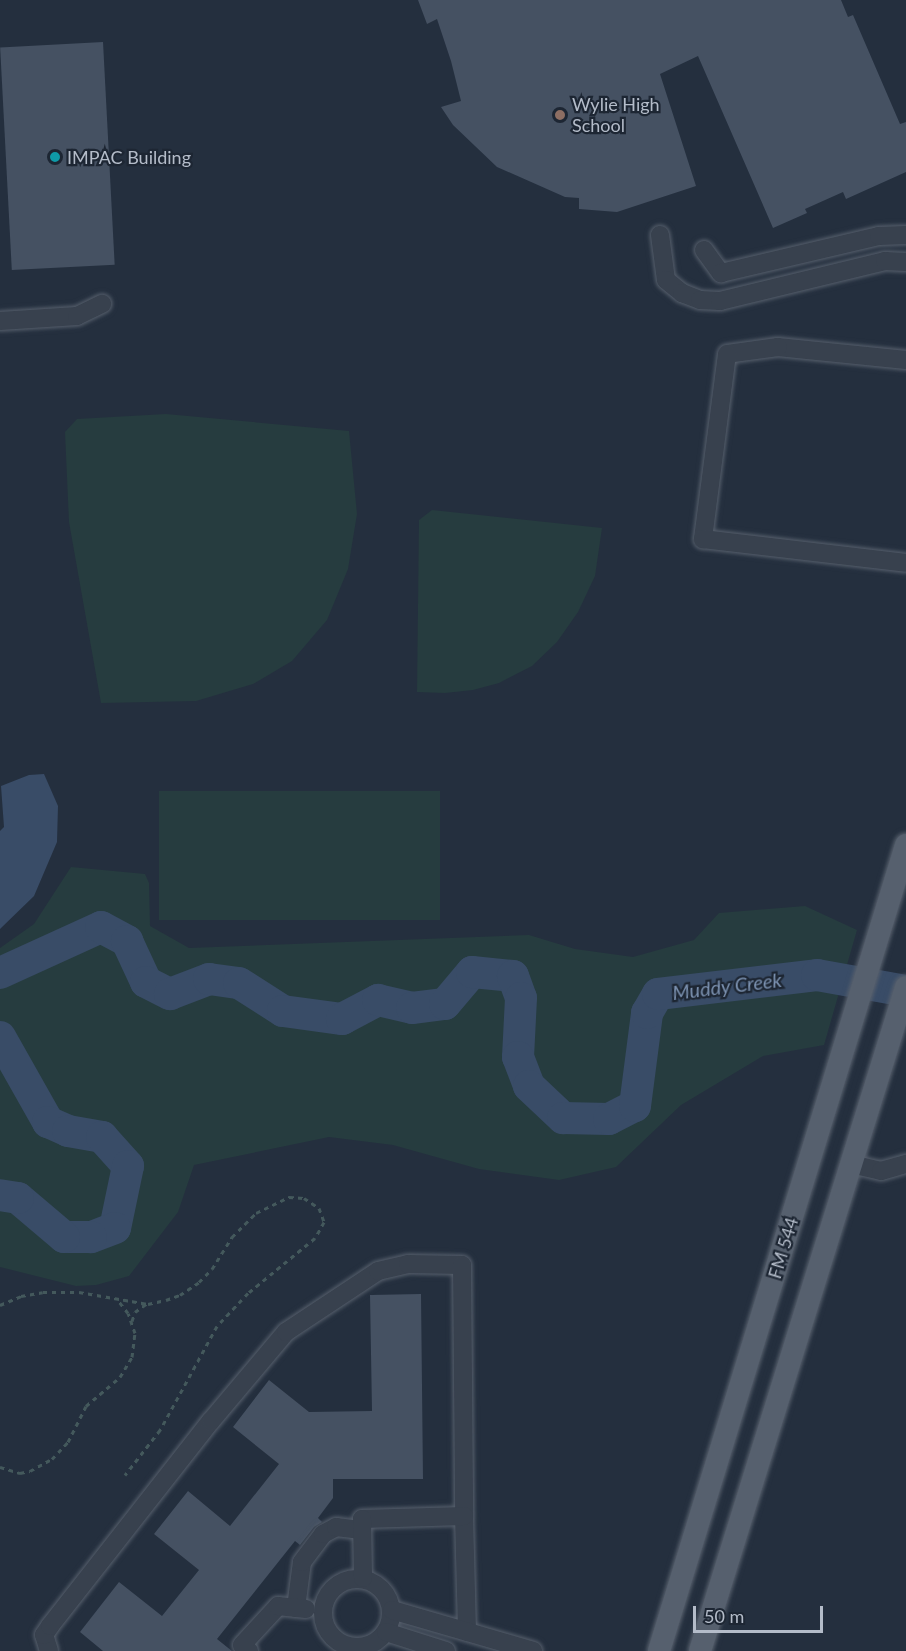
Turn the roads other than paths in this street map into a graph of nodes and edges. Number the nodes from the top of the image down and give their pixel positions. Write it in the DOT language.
graph roads {
  1 [pos="660,235"];
  2 [pos="906,235"];
  3 [pos="704,250"];
  4 [pos="906,262"];
  5 [pos="102,304"];
  6 [pos="0,321"];
  7 [pos="906,360"];
  8 [pos="906,563"];
  9 [pos="906,845"];
  10 [pos="906,987"];
  11 [pos="850,1164"];
  12 [pos="906,1164"];
  13 [pos="464,1516"];
  14 [pos="362,1530"];
  15 [pos="363,1578"];
  16 [pos="296,1608"];
  17 [pos="392,1610"];
  18 [pos="323,1611"];
  19 [pos="441,1624"];
  20 [pos="386,1632"];
  21 [pos="467,1632"];
  22 [pos="437,1650"];
  23 [pos="50,1651"];
  24 [pos="249,1651"];
  25 [pos="533,1651"];
  26 [pos="659,1651"];
  27 [pos="700,1651"];
  1 -- 4 [label="lane"];
  2 -- 3 [label="lane"];
  5 -- 6 [label="lane"];
  7 -- 8 [label="lane"];
  9 -- 26 [label="main road, FM 544 / FM 544"];
  10 -- 11 [label="main road"];
  11 -- 12 [label="lane"];
  11 -- 27 [label="main road"];
  13 -- 14 [label="lane"];
  13 -- 21 [label="lane"];
  13 -- 23 [label="lane"];
  14 -- 15 [label="lane"];
  14 -- 16 [label="lane"];
  15 -- 17 [label="lane"];
  15 -- 18 [label="lane"];
  16 -- 18 [label="lane"];
  16 -- 24 [label="lane"];
  17 -- 19 [label="lane"];
  17 -- 20 [label="lane"];
  18 -- 20 [label="lane"];
  19 -- 21 [label="lane"];
  19 -- 22 [label="lane"];
  20 -- 22 [label="lane"];
  21 -- 25 [label="lane"];
}
